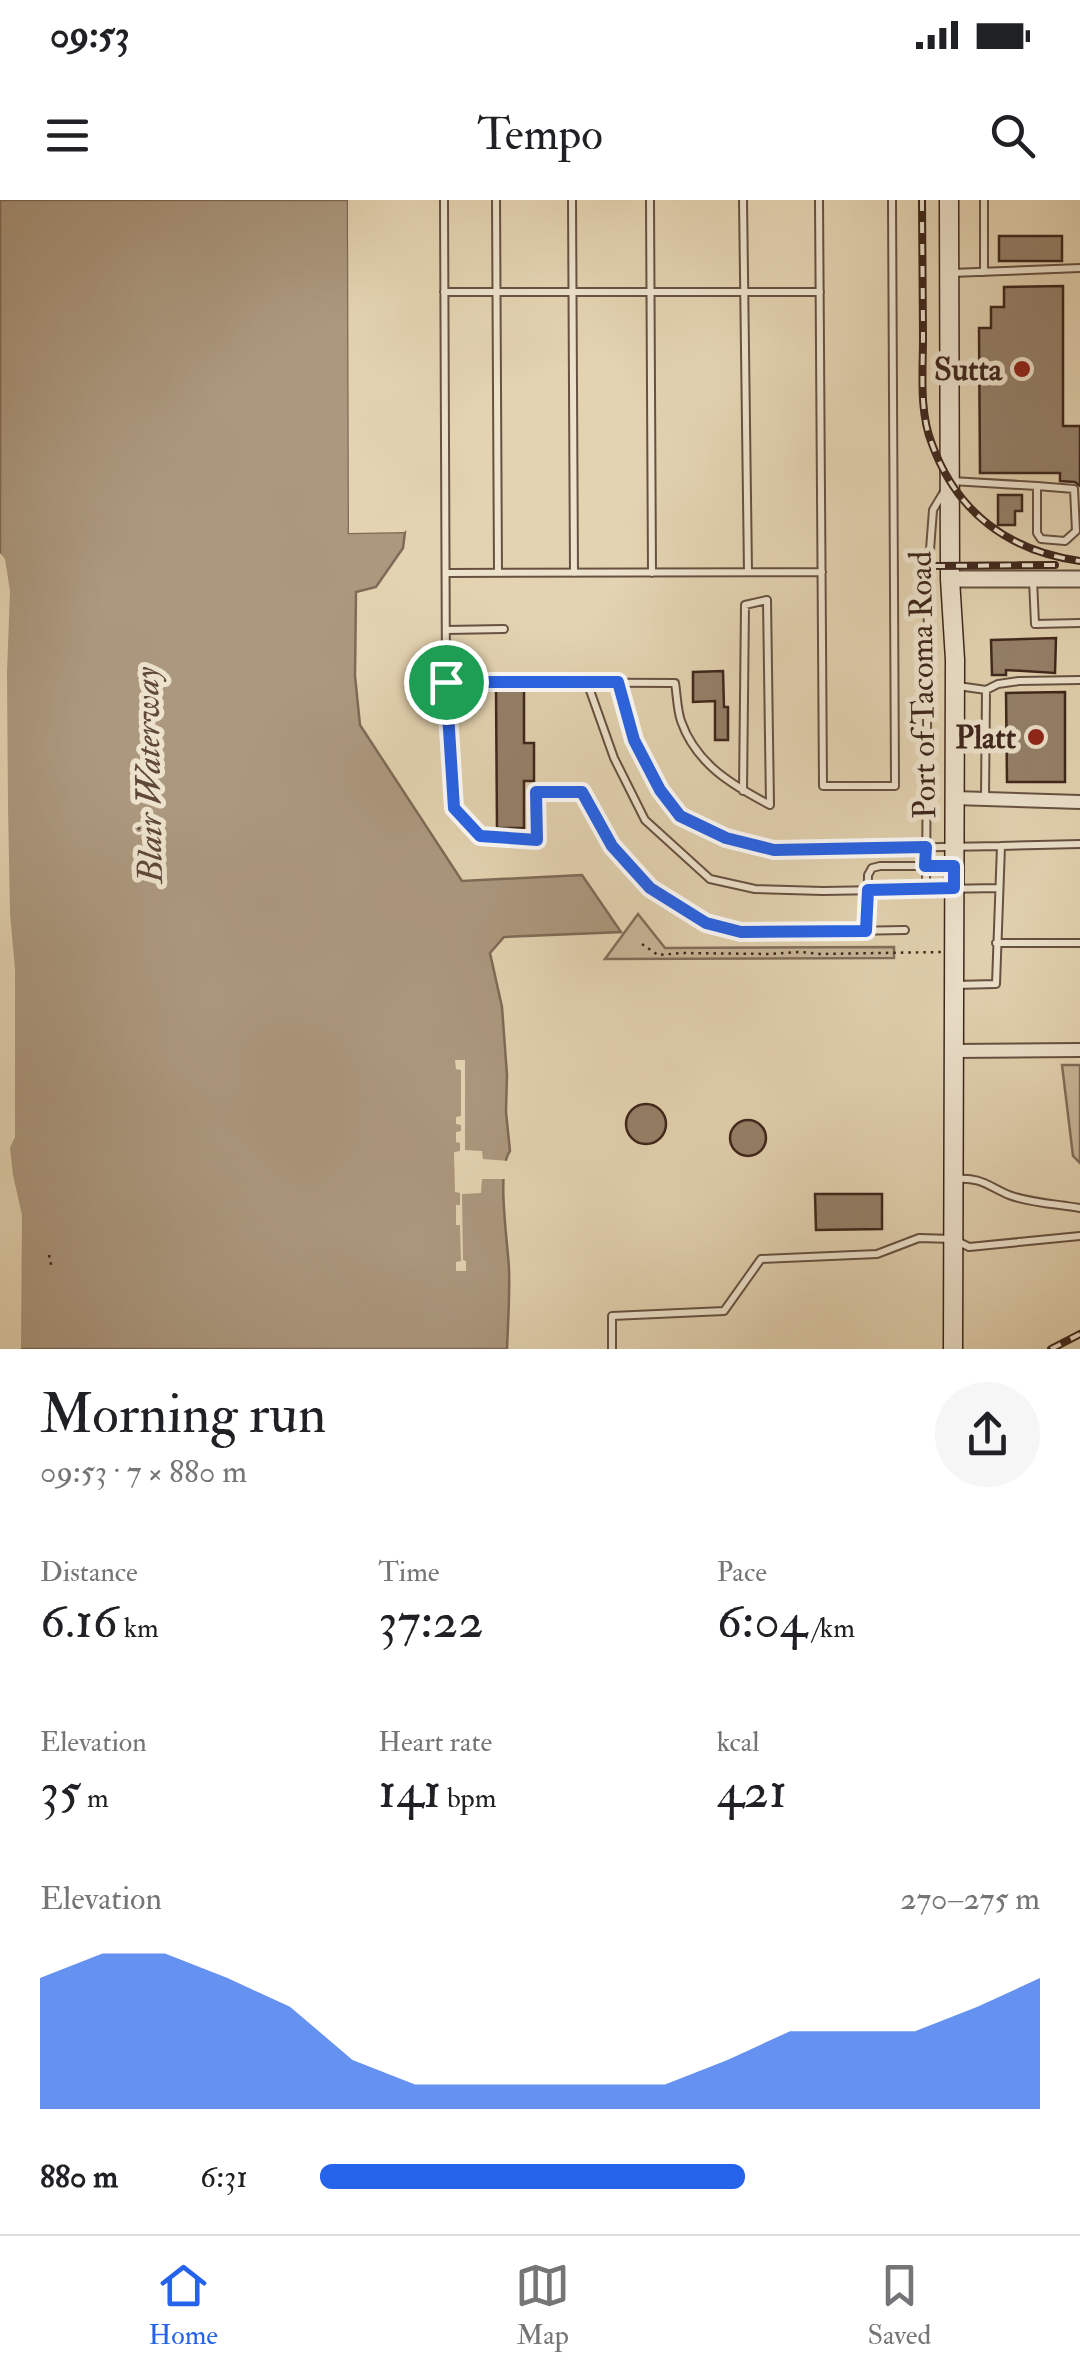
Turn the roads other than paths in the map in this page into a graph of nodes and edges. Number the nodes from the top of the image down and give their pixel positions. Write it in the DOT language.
graph roads {
  1 [pos="444,200"];
  2 [pos="496,200"];
  3 [pos="572,200"];
  4 [pos="650,200"];
  5 [pos="743,200"];
  6 [pos="819,200"];
  7 [pos="892,200"];
  8 [pos="950,200"];
  9 [pos="984,200"];
  10 [pos="1080,268"];
  11 [pos="984,272"];
  12 [pos="950,273"];
  13 [pos="444,292"];
  14 [pos="496,292"];
  15 [pos="573,292"];
  16 [pos="651,292"];
  17 [pos="744,292"];
  18 [pos="820,292"];
  19 [pos="950,481"];
  20 [pos="1037,486"];
  21 [pos="748,572"];
  22 [pos="822,572"];
  23 [pos="446,573"];
  24 [pos="498,573"];
  25 [pos="574,573"];
  26 [pos="652,573"];
  27 [pos="950,579"];
  28 [pos="1033,579"];
  29 [pos="1080,579"];
  30 [pos="1080,623"];
  31 [pos="504,629"];
  32 [pos="446,630"];
  33 [pos="1080,680"];
  34 [pos="446,682"];
  35 [pos="588,682"];
  36 [pos="618,682"];
  37 [pos="955,686"];
  38 [pos="986,690"];
  39 [pos="743,791"];
  40 [pos="954,798"];
  41 [pos="985,799"];
  42 [pos="1080,802"];
  43 [pos="1080,844"];
  44 [pos="1000,846"];
  45 [pos="926,847"];
  46 [pos="954,857"];
  47 [pos="925,866"];
  48 [pos="954,888"];
  49 [pos="999,888"];
  50 [pos="926,889"];
  51 [pos="868,890"];
  52 [pos="905,930"];
  53 [pos="866,931"];
  54 [pos="996,943"];
  55 [pos="1080,943"];
  56 [pos="954,985"];
  57 [pos="953,1050"];
  58 [pos="1080,1050"];
  59 [pos="952,1179"];
  60 [pos="1080,1208"];
  61 [pos="1080,1236"];
  62 [pos="952,1239"];
  63 [pos="612,1349"];
  64 [pos="953,1349"];
  1 -- 13 [label="lane"];
  2 -- 14 [label="lane"];
  3 -- 15 [label="lane"];
  4 -- 16 [label="lane"];
  5 -- 17 [label="lane"];
  6 -- 18 [label="lane"];
  7 -- 22 [label="lane"];
  8 -- 12 [label="main road, Port of Tacoma Road"];
  9 -- 11 [label="lane"];
  10 -- 11 [label="lane"];
  11 -- 12 [label="lane"];
  12 -- 19 [label="main road, Port of Tacoma Road"];
  13 -- 14 [label="lane"];
  13 -- 23 [label="lane"];
  14 -- 15 [label="lane"];
  14 -- 24 [label="lane"];
  15 -- 16 [label="lane"];
  15 -- 25 [label="lane"];
  16 -- 17 [label="lane"];
  16 -- 26 [label="lane"];
  17 -- 18 [label="lane"];
  17 -- 21 [label="lane"];
  18 -- 22 [label="lane"];
  19 -- 20 [label="lane"];
  19 -- 27 [label="main road, Port of Tacoma Road"];
  19 -- 45 [label="lane"];
  20 -- 20 [label="lane"];
  21 -- 22 [label="lane"];
  21 -- 26 [label="lane"];
  23 -- 24 [label="lane"];
  23 -- 32 [label="lane"];
  24 -- 25 [label="lane"];
  25 -- 26 [label="lane"];
  27 -- 28 [label="street"];
  27 -- 37 [label="main road, Port of Tacoma Road"];
  28 -- 29 [label="street"];
  28 -- 30 [label="lane"];
  31 -- 32 [label="lane"];
  32 -- 34 [label="lane"];
  33 -- 38 [label="lane"];
  34 -- 35 [label="lane"];
  34 -- 53 [label="lane"];
  35 -- 36 [label="lane"];
  35 -- 51 [label="lane"];
  36 -- 39 [label="lane"];
  36 -- 45 [label="lane"];
  37 -- 38 [label="lane"];
  37 -- 40 [label="main road, Port of Tacoma Road"];
  38 -- 41 [label="lane"];
  39 -- 39 [label="lane"];
  40 -- 41 [label="street"];
  40 -- 46 [label="main road, Port of Tacoma Road"];
  41 -- 42 [label="street"];
  43 -- 44 [label="lane"];
  44 -- 46 [label="lane"];
  44 -- 49 [label="lane"];
  45 -- 46 [label="lane"];
  45 -- 47 [label="lane"];
  46 -- 47 [label="lane"];
  46 -- 48 [label="main road, Port of Tacoma Road"];
  47 -- 50 [label="lane"];
  47 -- 51 [label="lane"];
  48 -- 49 [label="lane"];
  48 -- 50 [label="lane"];
  48 -- 56 [label="main road, Port of Tacoma Road"];
  49 -- 54 [label="lane"];
  50 -- 51 [label="lane"];
  51 -- 53 [label="lane"];
  52 -- 53 [label="lane"];
  54 -- 55 [label="lane"];
  54 -- 56 [label="lane"];
  56 -- 57 [label="main road, Port of Tacoma Road"];
  57 -- 58 [label="street"];
  57 -- 59 [label="main road, Port of Tacoma Road"];
  59 -- 60 [label="lane"];
  59 -- 62 [label="main road, Port of Tacoma Road"];
  61 -- 62 [label="lane"];
  62 -- 63 [label="lane"];
  62 -- 64 [label="main road, Port of Tacoma Road"];
}
